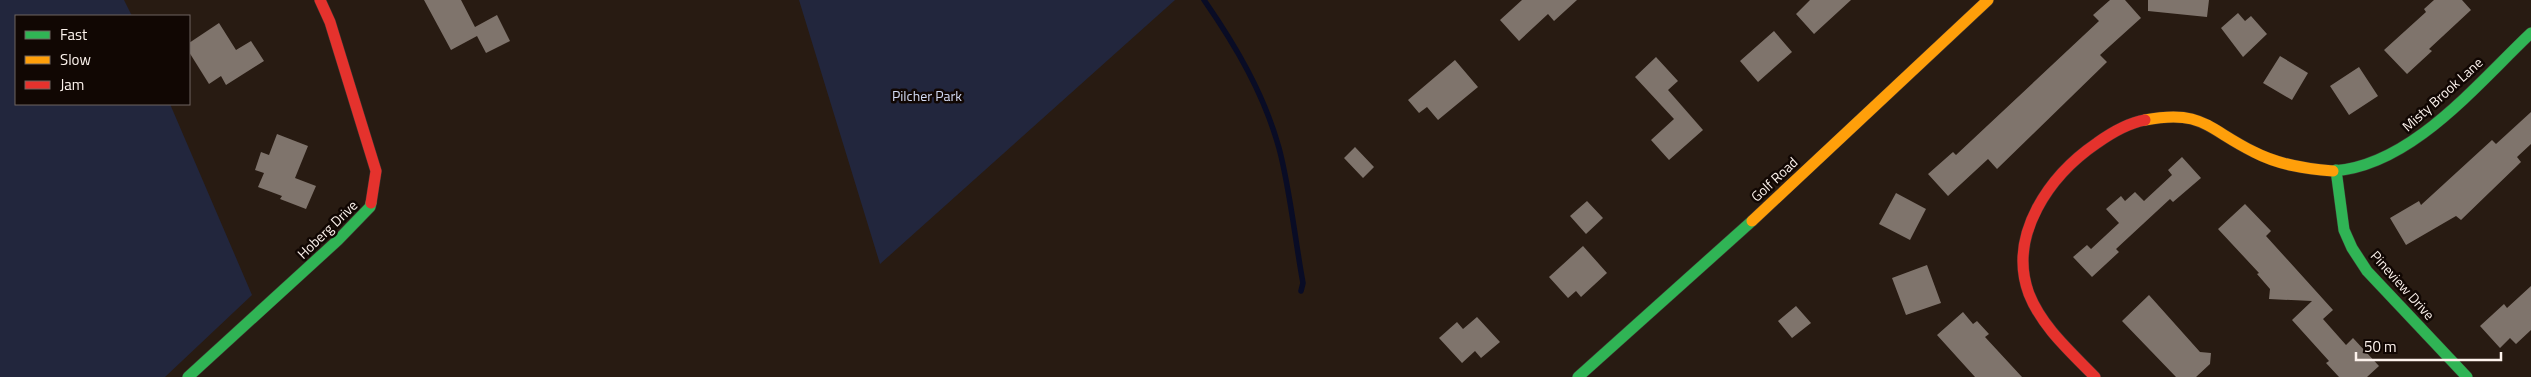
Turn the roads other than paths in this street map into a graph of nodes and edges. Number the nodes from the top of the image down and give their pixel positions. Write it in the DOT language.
graph roads {
  1 [pos="320,0"];
  2 [pos="1988,0"];
  3 [pos="2531,33"];
  4 [pos="2336,170"];
  5 [pos="188,377"];
  6 [pos="1578,377"];
  7 [pos="2095,377"];
  8 [pos="2467,377"];
  1 -- 5 [label="street, Hoberg Drive"];
  2 -- 6 [label="street, Golf Road"];
  3 -- 4 [label="street, Misty Brook Lane"];
  4 -- 7 [label="street, Misty Brook Lane"];
  4 -- 8 [label="street, Pineview Drive"];
}
